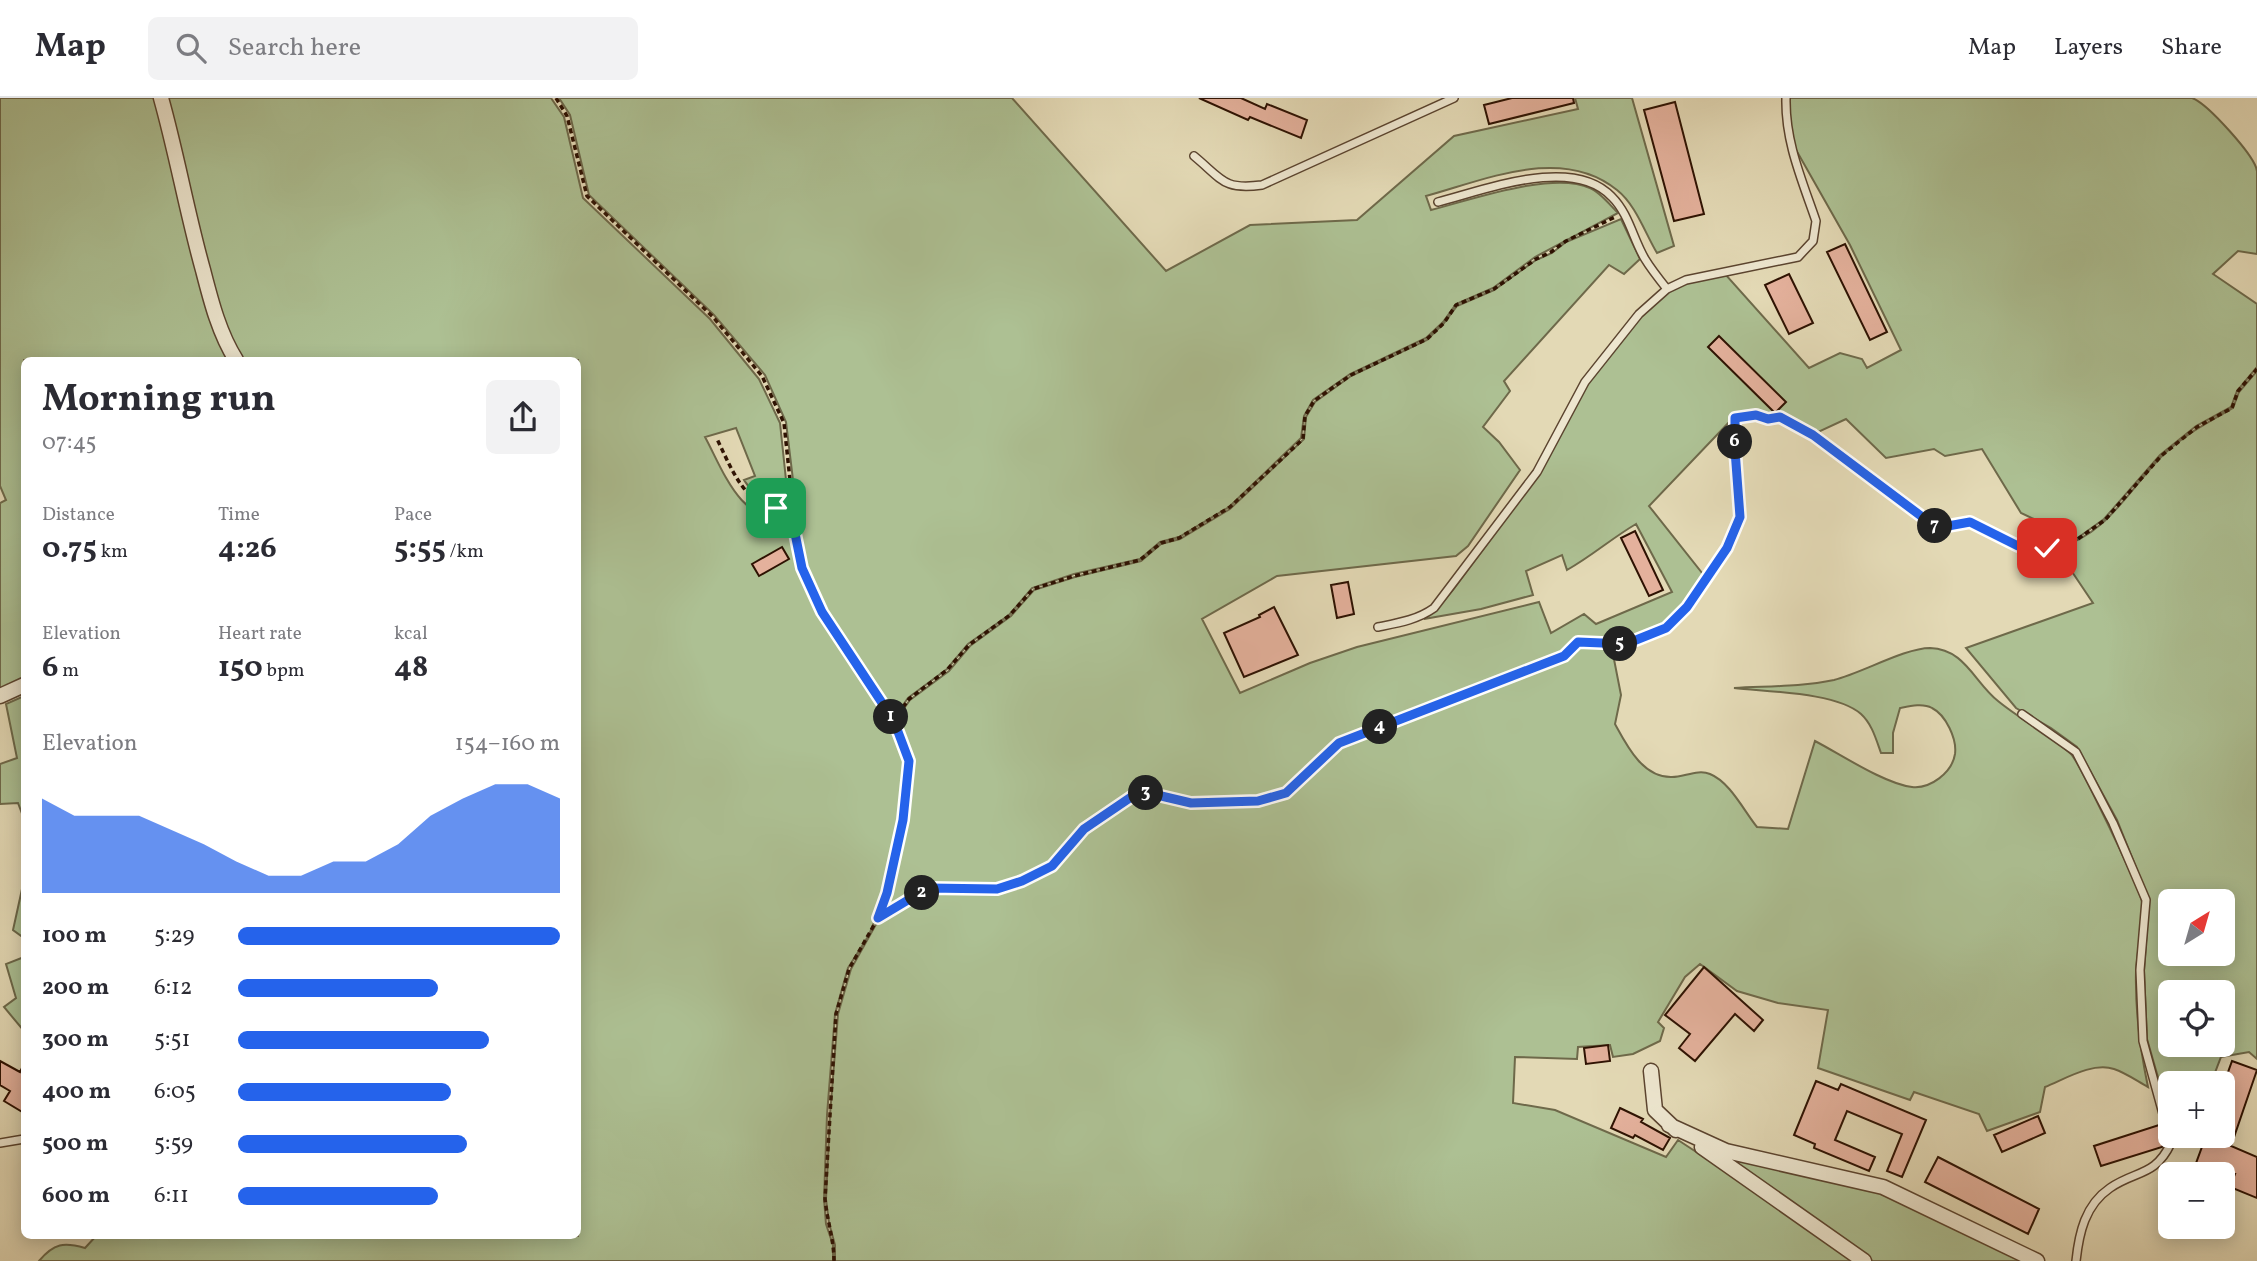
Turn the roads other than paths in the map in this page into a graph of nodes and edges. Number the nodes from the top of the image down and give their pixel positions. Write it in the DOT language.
graph roads {
  1 [pos="161,98"];
  2 [pos="1454,98"];
  3 [pos="1786,98"];
  4 [pos="1194,156"];
  5 [pos="1438,202"];
  6 [pos="1667,289"];
  7 [pos="235,357"];
  8 [pos="1378,627"];
  9 [pos="21,686"];
  10 [pos="0,696"];
  11 [pos="2022,714"];
  12 [pos="1651,1071"];
  13 [pos="1669,1125"];
  14 [pos="21,1140"];
  15 [pos="0,1143"];
  16 [pos="1864,1261"];
  17 [pos="2037,1261"];
  18 [pos="2076,1261"];
  1 -- 7 [label="street"];
  2 -- 4 [label="lane"];
  3 -- 6 [label="lane"];
  5 -- 6 [label="lane"];
  6 -- 8 [label="lane"];
  9 -- 10 [label="street"];
  11 -- 18 [label="lane"];
  12 -- 13 [label="street"];
  13 -- 16 [label="street"];
  13 -- 17 [label="street"];
  14 -- 15 [label="lane"];
}
